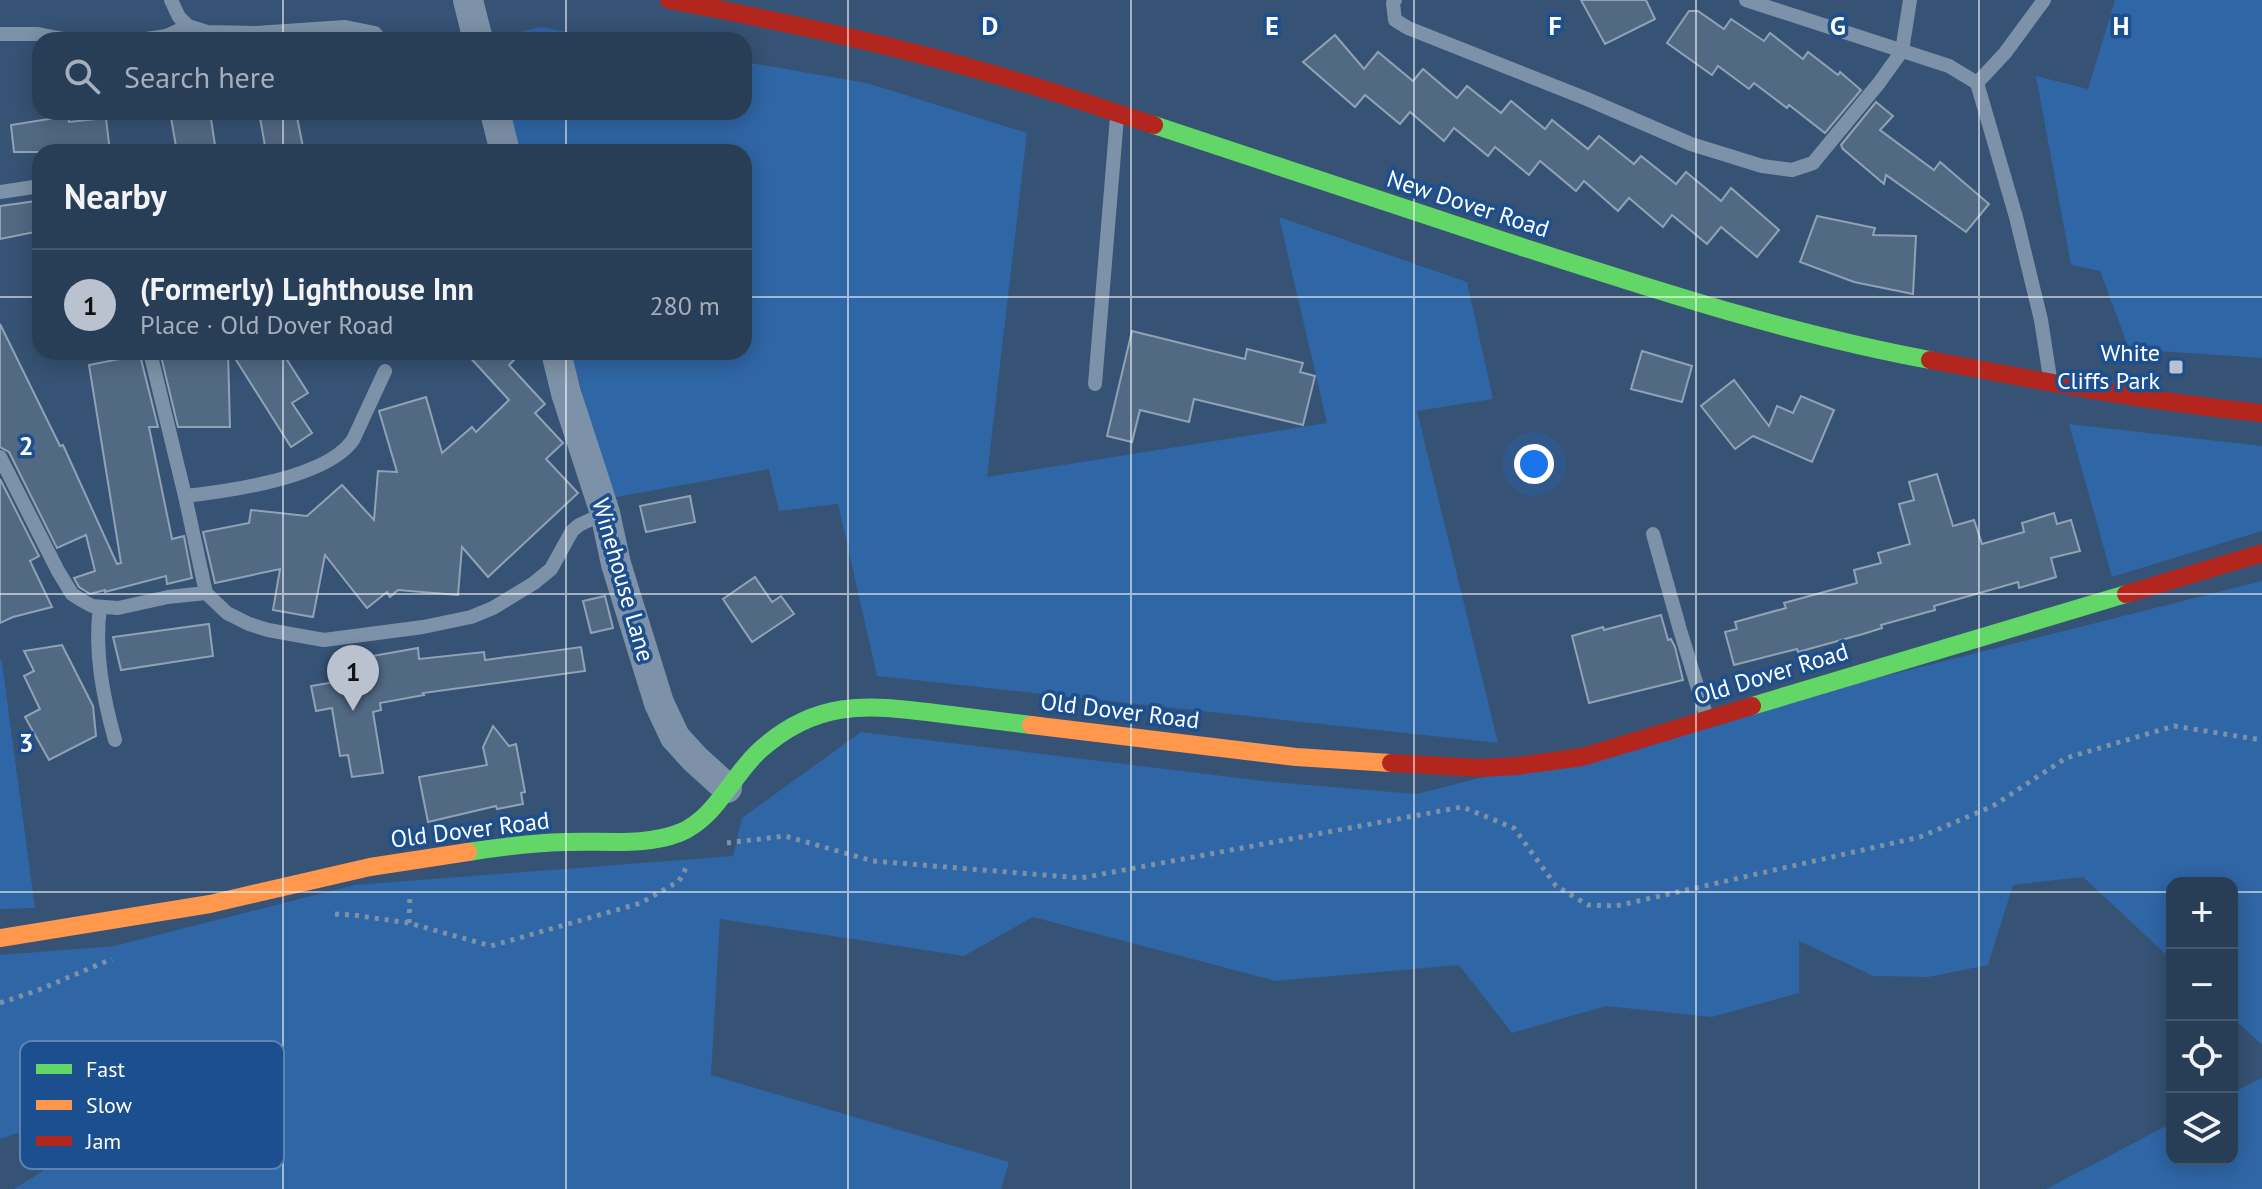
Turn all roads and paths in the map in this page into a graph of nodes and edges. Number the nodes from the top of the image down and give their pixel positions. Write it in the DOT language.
graph roads {
  1 [pos="171,0"];
  2 [pos="468,0"];
  3 [pos="669,0"];
  4 [pos="1395,0"];
  5 [pos="1746,0"];
  6 [pos="1910,0"];
  7 [pos="2044,0"];
  8 [pos="188,26"];
  9 [pos="175,32"];
  10 [pos="207,32"];
  11 [pos="271,32"];
  12 [pos="370,32"];
  13 [pos="476,32"];
  14 [pos="0,34"];
  15 [pos="32,34"];
  16 [pos="1902,51"];
  17 [pos="1977,83"];
  18 [pos="1117,113"];
  19 [pos="497,120"];
  20 [pos="503,144"];
  21 [pos="32,187"];
  22 [pos="0,192"];
  23 [pos="152,360"];
  24 [pos="558,360"];
  25 [pos="385,371"];
  26 [pos="2051,382"];
  27 [pos="1095,384"];
  28 [pos="2262,413"];
  29 [pos="0,457"];
  30 [pos="185,496"];
  31 [pos="605,513"];
  32 [pos="1653,534"];
  33 [pos="2262,553"];
  34 [pos="206,593"];
  35 [pos="100,607"];
  36 [pos="1707,718"];
  37 [pos="115,740"];
  38 [pos="2262,740"];
  39 [pos="727,788"];
  40 [pos="713,844"];
  41 [pos="692,858"];
  42 [pos="322,914"];
  43 [pos="0,938"];
  44 [pos="114,958"];
  45 [pos="0,1003"];
  1 -- 8 [label="lane"];
  2 -- 13 [label="street"];
  3 -- 18 [label="street, New Dover Road"];
  4 -- 16 [label="lane"];
  5 -- 16 [label="lane"];
  6 -- 16 [label="lane"];
  7 -- 17 [label="lane"];
  8 -- 9 [label="lane"];
  8 -- 10 [label="lane"];
  11 -- 12 [label="lane"];
  14 -- 15 [label="lane"];
  16 -- 17 [label="lane"];
  17 -- 26 [label="lane"];
  18 -- 26 [label="street, New Dover Road"];
  18 -- 27 [label="lane"];
  19 -- 20 [label="street"];
  21 -- 22 [label="lane"];
  23 -- 30 [label="lane"];
  24 -- 31 [label="street, Winehouse Lane"];
  25 -- 30 [label="lane"];
  26 -- 28 [label="street, New Dover Road"];
  29 -- 35 [label="lane"];
  30 -- 34 [label="lane"];
  31 -- 34 [label="lane"];
  31 -- 39 [label="street, Winehouse Lane"];
  32 -- 36 [label="lane"];
  33 -- 36 [label="street, Old Dover Road"];
  34 -- 35 [label="lane"];
  35 -- 37 [label="lane"];
  36 -- 39 [label="street, Old Dover Road"];
  38 -- 40 [label="path"];
  39 -- 43 [label="street, Old Dover Road"];
  41 -- 42 [label="path"];
  44 -- 45 [label="path"];
}
